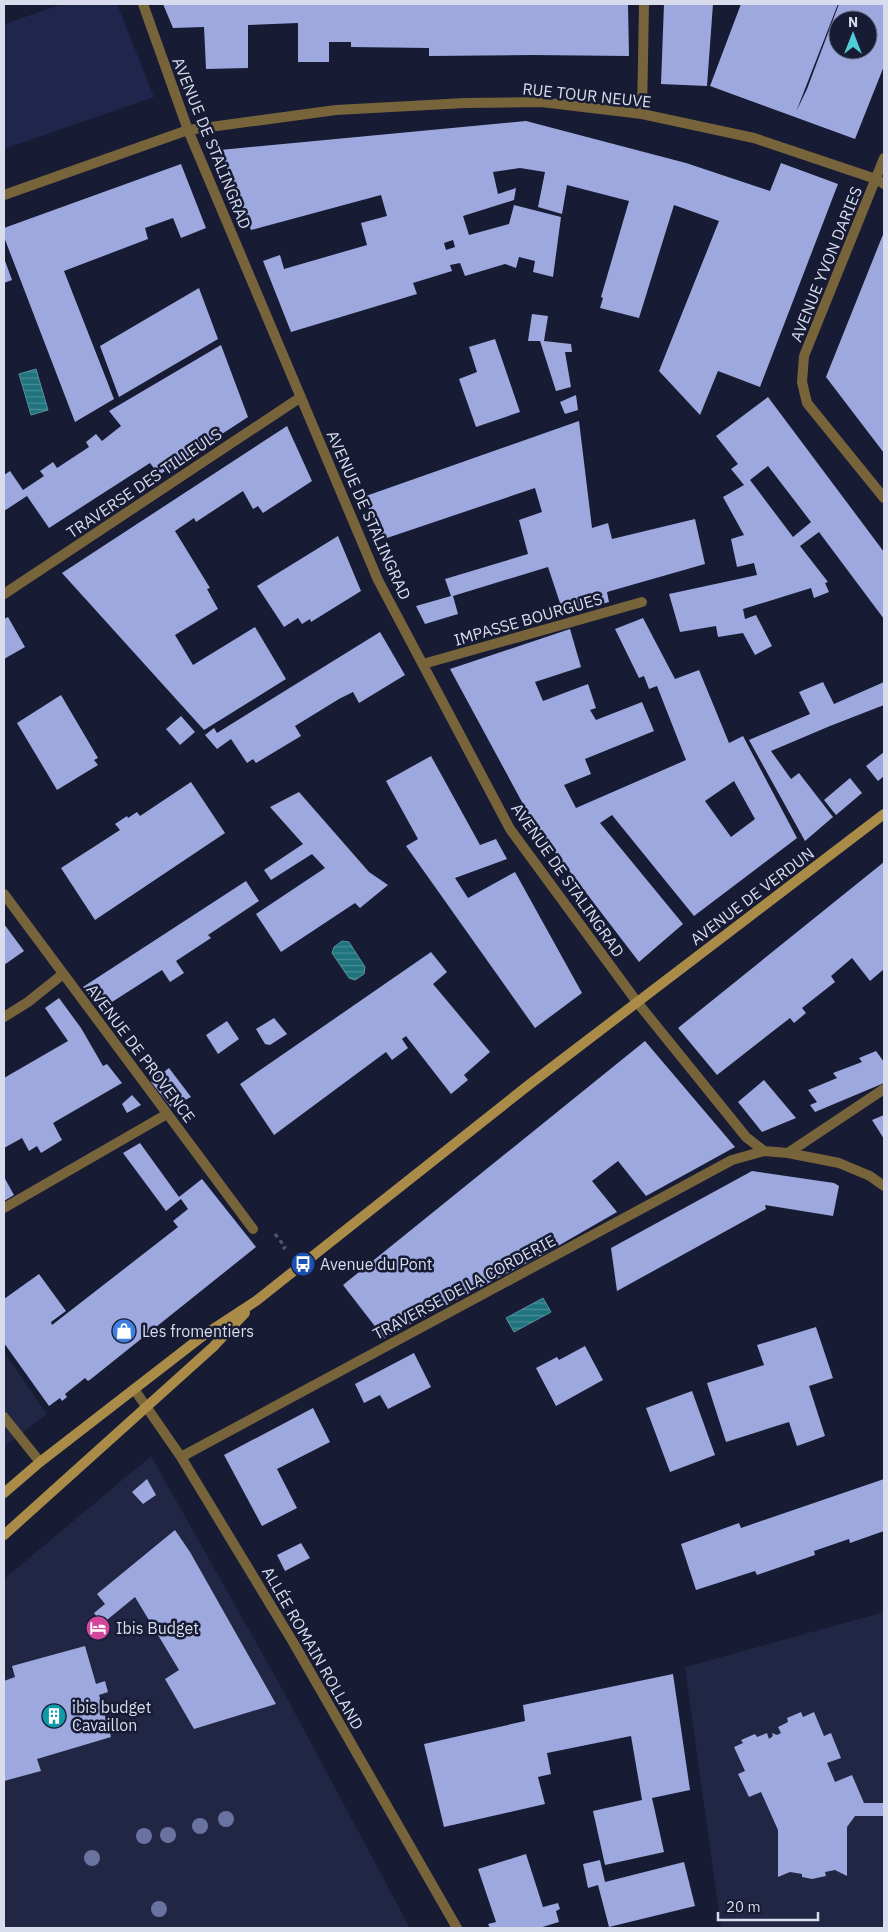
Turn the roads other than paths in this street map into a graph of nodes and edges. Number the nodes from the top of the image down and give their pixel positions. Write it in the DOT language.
graph roads {
  1 [pos="143,4"];
  2 [pos="644,4"];
  3 [pos="642,114"];
  4 [pos="188,130"];
  5 [pos="884,158"];
  6 [pos="880,181"];
  7 [pos="4,195"];
  8 [pos="301,397"];
  9 [pos="884,498"];
  10 [pos="4,594"];
  11 [pos="642,602"];
  12 [pos="423,664"];
  13 [pos="884,814"];
  14 [pos="4,894"];
  15 [pos="63,974"];
  16 [pos="637,1002"];
  17 [pos="4,1017"];
  18 [pos="884,1089"];
  19 [pos="168,1114"];
  20 [pos="764,1151"];
  21 [pos="788,1153"];
  22 [pos="884,1186"];
  23 [pos="4,1208"];
  24 [pos="253,1229"];
  25 [pos="256,1301"];
  26 [pos="134,1389"];
  27 [pos="147,1406"];
  28 [pos="4,1417"];
  29 [pos="181,1457"];
  30 [pos="40,1462"];
  31 [pos="4,1493"];
  32 [pos="4,1535"];
  33 [pos="457,1928"];
  1 -- 4 [label="street, AVENUE DE STALINGRAD"];
  2 -- 3 [label="street"];
  3 -- 4 [label="street, RUE TOUR NEUVE"];
  3 -- 6 [label="street, RUE TOUR NEUVE"];
  4 -- 7 [label="street, RUE TOUR NEUVE"];
  4 -- 8 [label="street, AVENUE DE STALINGRAD"];
  5 -- 6 [label="street, AVENUE YVON DARIES"];
  6 -- 9 [label="street, AVENUE YVON DARIES"];
  8 -- 10 [label="street, TRAVERSE DES TILLEULS"];
  8 -- 12 [label="street, AVENUE DE STALINGRAD"];
  11 -- 12 [label="street, IMPASSE BOURGUES"];
  12 -- 16 [label="street, AVENUE DE STALINGRAD"];
  13 -- 16 [label="main road, AVENUE DE VERDUN"];
  14 -- 15 [label="street, AVENUE DE PROVENCE"];
  15 -- 17 [label="street"];
  15 -- 19 [label="street, AVENUE DE PROVENCE"];
  16 -- 20 [label="street, AVENUE DE STALINGRAD"];
  16 -- 25 [label="main road"];
  18 -- 21 [label="street"];
  19 -- 23 [label="street"];
  19 -- 24 [label="street, AVENUE DE PROVENCE"];
  20 -- 21 [label="street"];
  20 -- 29 [label="street, TRAVERSE DE LA CORDERIE"];
  21 -- 22 [label="street"];
  25 -- 26 [label="main road"];
  25 -- 27 [label="main road"];
  26 -- 27 [label="street, ALLÉE ROMAIN ROLLAND"];
  26 -- 30 [label="main road"];
  27 -- 29 [label="street, ALLÉE ROMAIN ROLLAND"];
  27 -- 32 [label="main road"];
  28 -- 30 [label="street"];
  29 -- 33 [label="street, ALLÉE ROMAIN ROLLAND"];
  30 -- 31 [label="main road"];
}
